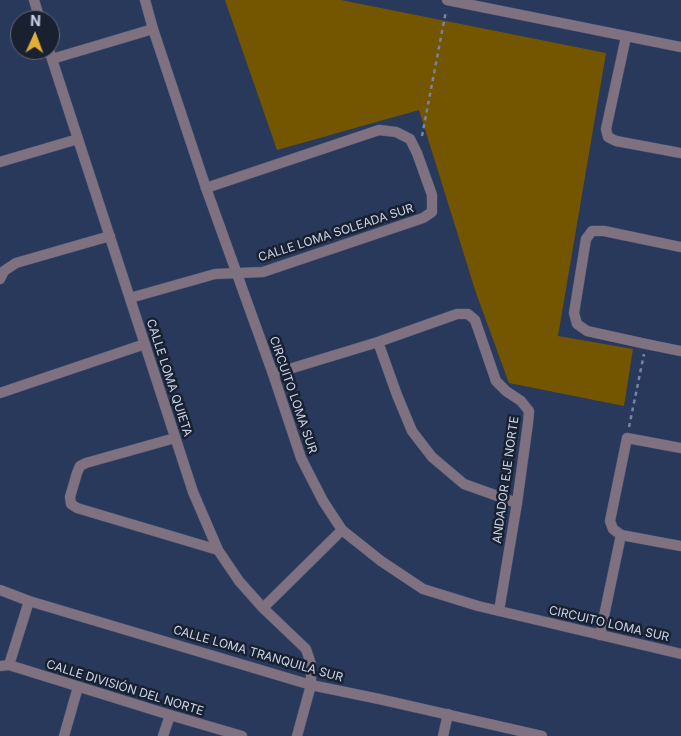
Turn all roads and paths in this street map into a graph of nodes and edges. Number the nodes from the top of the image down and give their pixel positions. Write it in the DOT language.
graph roads {
  1 [pos="145,0"];
  2 [pos="446,3"];
  3 [pos="153,29"];
  4 [pos="626,37"];
  5 [pos="681,47"];
  6 [pos="60,52"];
  7 [pos="52,60"];
  8 [pos="78,139"];
  9 [pos="417,153"];
  10 [pos="681,153"];
  11 [pos="0,162"];
  12 [pos="206,188"];
  13 [pos="110,236"];
  14 [pos="681,247"];
  15 [pos="236,273"];
  16 [pos="2,275"];
  17 [pos="130,298"];
  18 [pos="378,342"];
  19 [pos="145,344"];
  20 [pos="646,344"];
  21 [pos="681,351"];
  22 [pos="273,374"];
  23 [pos="0,393"];
  24 [pos="176,438"];
  25 [pos="627,438"];
  26 [pos="681,448"];
  27 [pos="517,503"];
  28 [pos="342,530"];
  29 [pos="617,532"];
  30 [pos="681,546"];
  31 [pos="218,550"];
  32 [pos="0,590"];
  33 [pos="29,601"];
  34 [pos="263,608"];
  35 [pos="499,611"];
  36 [pos="600,635"];
  37 [pos="681,654"];
  38 [pos="4,665"];
  39 [pos="311,684"];
  40 [pos="78,687"];
  41 [pos="448,714"];
  42 [pos="170,715"];
  43 [pos="64,736"];
  44 [pos="163,736"];
  45 [pos="242,736"];
  46 [pos="297,736"];
  47 [pos="443,736"];
  48 [pos="542,736"];
  1 -- 3 [label="street, CIRCUITO LOMA SUR"];
  2 -- 4 [label="street"];
  2 -- 9 [label="path"];
  3 -- 6 [label="street"];
  3 -- 12 [label="street, CIRCUITO LOMA SUR"];
  4 -- 5 [label="street"];
  4 -- 10 [label="street"];
  7 -- 8 [label="street, CALLE LOMA QUIETA"];
  8 -- 11 [label="street"];
  8 -- 13 [label="street, CALLE LOMA QUIETA"];
  9 -- 12 [label="street"];
  9 -- 15 [label="street, CALLE LOMA SOLEADA SUR"];
  12 -- 15 [label="street, CIRCUITO LOMA SUR"];
  13 -- 16 [label="street"];
  13 -- 17 [label="street, CALLE LOMA QUIETA"];
  14 -- 20 [label="street"];
  15 -- 17 [label="street, CALLE LOMA SOLEADA SUR"];
  15 -- 22 [label="street, CIRCUITO LOMA SUR"];
  17 -- 19 [label="street, CALLE LOMA QUIETA"];
  18 -- 22 [label="street"];
  18 -- 27 [label="street"];
  18 -- 27 [label="street, ANDADOR EJE NORTE"];
  19 -- 23 [label="street"];
  19 -- 24 [label="street, CALLE LOMA QUIETA"];
  20 -- 21 [label="street"];
  20 -- 25 [label="path"];
  22 -- 28 [label="street, CIRCUITO LOMA SUR"];
  24 -- 31 [label="street, CALLE LOMA QUIETA"];
  24 -- 31 [label="street"];
  25 -- 26 [label="street"];
  25 -- 29 [label="street"];
  27 -- 35 [label="street, ANDADOR EJE NORTE"];
  28 -- 34 [label="street"];
  28 -- 35 [label="street, CIRCUITO LOMA SUR"];
  29 -- 30 [label="street"];
  29 -- 36 [label="street"];
  31 -- 34 [label="street, CALLE LOMA QUIETA"];
  32 -- 33 [label="street, CALLE LOMA TRANQUILA SUR"];
  33 -- 38 [label="street"];
  33 -- 39 [label="street, CALLE LOMA TRANQUILA SUR"];
  34 -- 39 [label="street, CALLE LOMA QUIETA"];
  35 -- 36 [label="street, CIRCUITO LOMA SUR"];
  36 -- 37 [label="street, CIRCUITO LOMA SUR"];
  38 -- 40 [label="street, CALLE DIVISIÓN DEL NORTE"];
  39 -- 41 [label="street, CALLE LOMA TRANQUILA SUR"];
  39 -- 46 [label="street, CALLE LOMA QUIETA"];
  40 -- 42 [label="street, CALLE DIVISIÓN DEL NORTE"];
  40 -- 43 [label="street"];
  41 -- 47 [label="street"];
  41 -- 48 [label="street, CALLE LOMA TRANQUILA SUR"];
  42 -- 44 [label="street"];
  42 -- 45 [label="street, CALLE DIVISIÓN DEL NORTE"];
}
